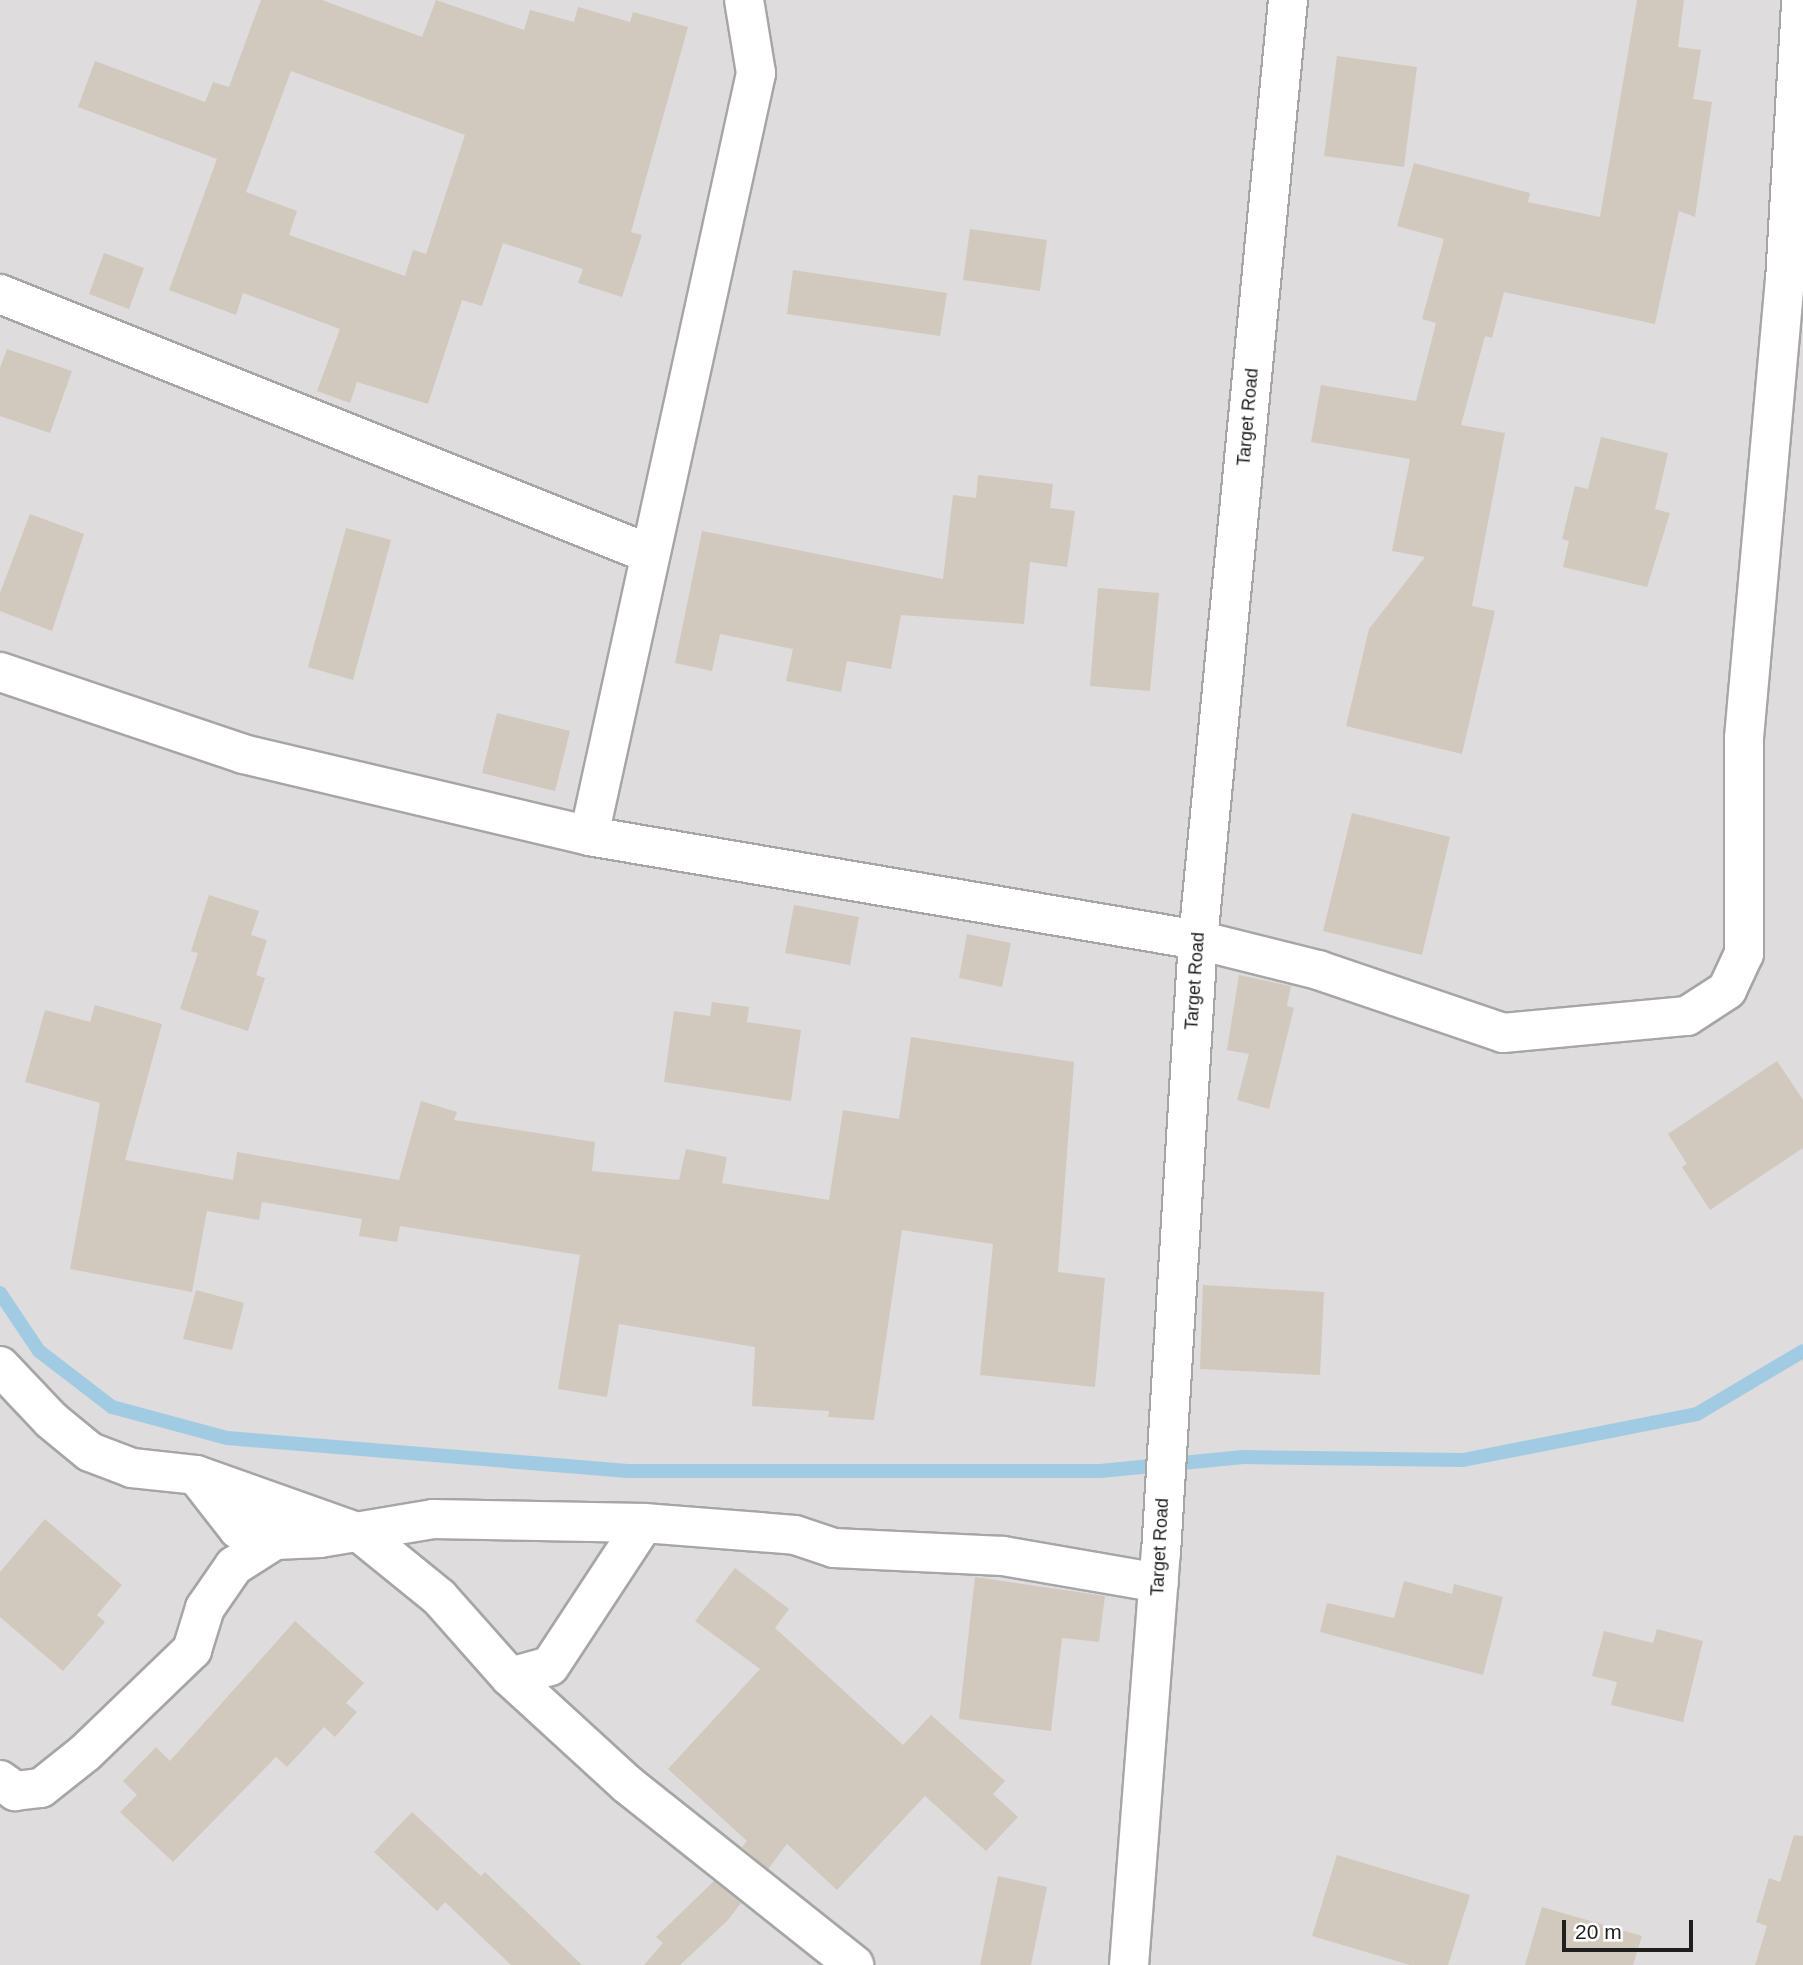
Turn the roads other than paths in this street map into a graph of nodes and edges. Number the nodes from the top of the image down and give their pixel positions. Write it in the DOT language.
graph roads {
  1 [pos="744,0"];
  2 [pos="1288,0"];
  3 [pos="1801,0"];
  4 [pos="0,294"];
  5 [pos="650,554"];
  6 [pos="0,672"];
  7 [pos="589,836"];
  8 [pos="1198,940"];
  9 [pos="0,1366"];
  10 [pos="196,1475"];
  11 [pos="644,1523"];
  12 [pos="360,1533"];
  13 [pos="275,1540"];
  14 [pos="1160,1568"];
  15 [pos="510,1676"];
  16 [pos="5,1796"];
  17 [pos="854,1965"];
  18 [pos="1129,1965"];
  1 -- 5 [label="street"];
  2 -- 8 [label="street, Target Road"];
  3 -- 8 [label="street"];
  4 -- 5 [label="street"];
  5 -- 7 [label="street"];
  6 -- 7 [label="street"];
  7 -- 8 [label="street"];
  8 -- 14 [label="street, Target Road"];
  9 -- 10 [label="street"];
  10 -- 12 [label="street"];
  10 -- 13 [label="street"];
  11 -- 12 [label="street"];
  11 -- 14 [label="street"];
  11 -- 15 [label="street"];
  12 -- 13 [label="street"];
  12 -- 15 [label="street"];
  13 -- 16 [label="street"];
  14 -- 18 [label="street, Target Road"];
  15 -- 17 [label="street"];
}
